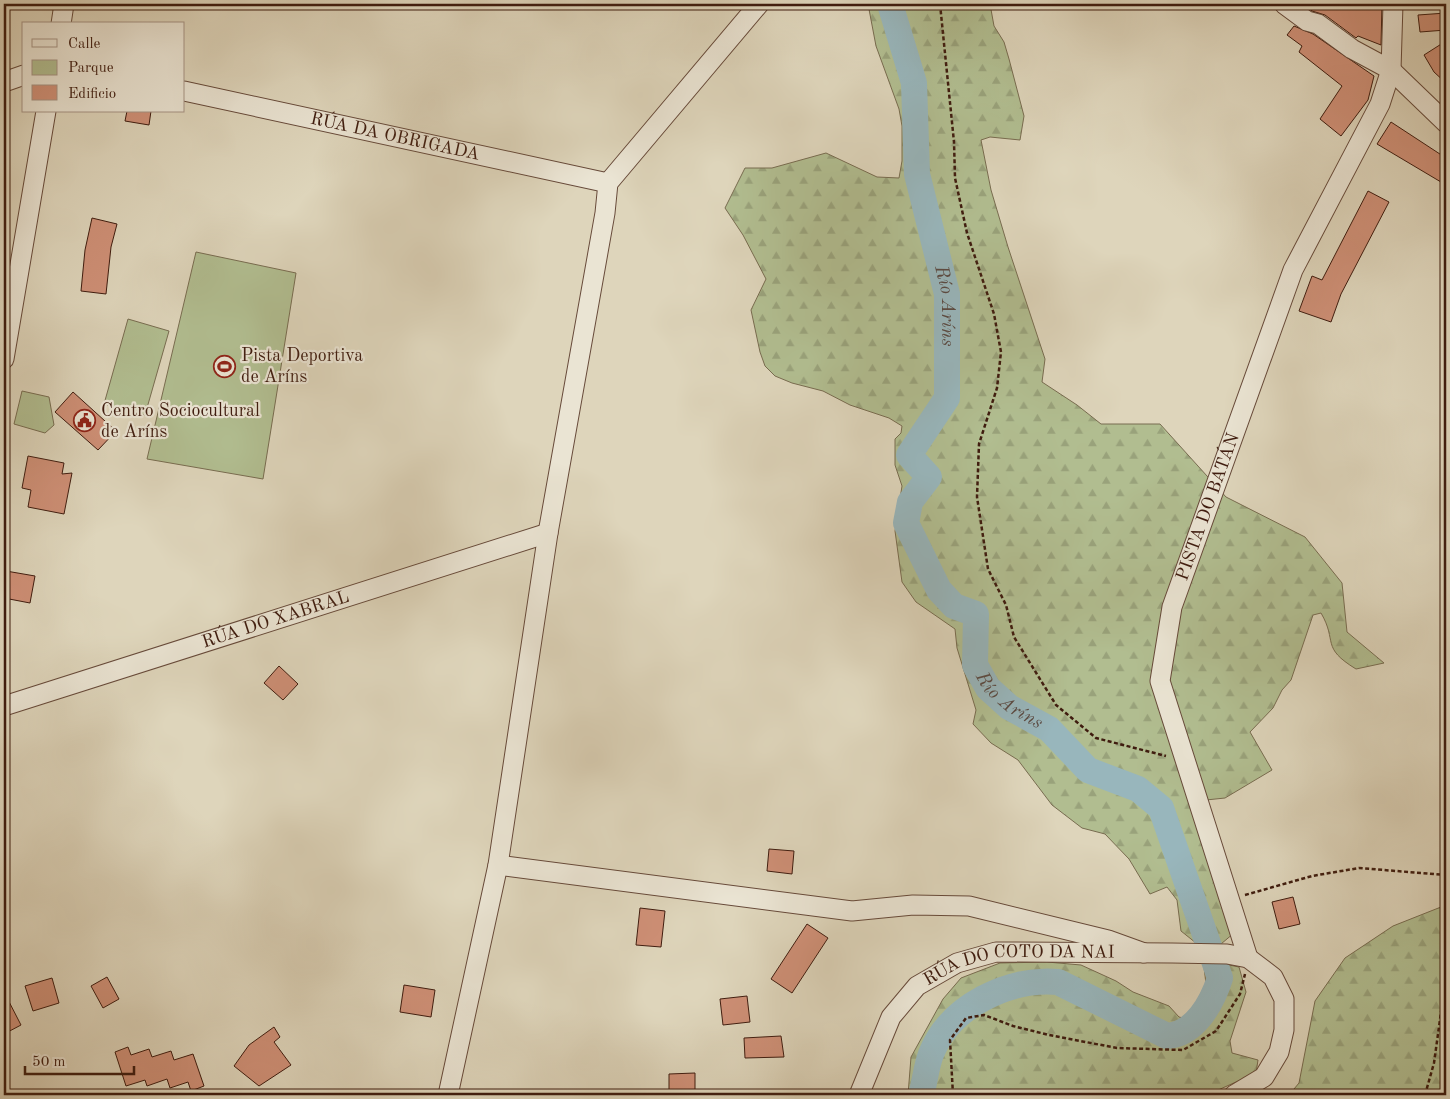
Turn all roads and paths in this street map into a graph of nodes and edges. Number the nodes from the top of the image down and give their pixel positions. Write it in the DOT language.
graph roads {
  1 [pos="64,4"];
  2 [pos="759,4"];
  3 [pos="940,4"];
  4 [pos="1284,4"];
  5 [pos="1393,4"];
  6 [pos="61,22"];
  7 [pos="1391,70"];
  8 [pos="22,76"];
  9 [pos="4,82"];
  10 [pos="185,91"];
  11 [pos="46,112"];
  12 [pos="1446,123"];
  13 [pos="608,183"];
  14 [pos="4,359"];
  15 [pos="548,533"];
  16 [pos="4,706"];
  17 [pos="1185,761"];
  18 [pos="498,865"];
  19 [pos="1446,875"];
  20 [pos="1232,900"];
  21 [pos="1144,953"];
  22 [pos="1248,958"];
  23 [pos="1446,976"];
  24 [pos="448,1095"];
  25 [pos="859,1095"];
  26 [pos="953,1095"];
  27 [pos="1234,1095"];
  28 [pos="1425,1095"];
  1 -- 6 [label="street"];
  2 -- 13 [label="street"];
  3 -- 17 [label="path"];
  4 -- 7 [label="street"];
  5 -- 7 [label="street, PISTA DO BATÁN"];
  7 -- 12 [label="street"];
  7 -- 17 [label="street, PISTA DO BATÁN"];
  8 -- 9 [label="street"];
  10 -- 13 [label="street, RÚA DA OBRIGADA"];
  11 -- 14 [label="street"];
  13 -- 15 [label="street"];
  15 -- 16 [label="street, RÚA DO XABRAL"];
  15 -- 18 [label="street"];
  17 -- 20 [label="street, PISTA DO BATÁN"];
  18 -- 21 [label="street"];
  18 -- 24 [label="street"];
  19 -- 20 [label="path"];
  20 -- 22 [label="street, PISTA DO BATÁN"];
  21 -- 22 [label="street, RÚA DO COTO DA NAI"];
  21 -- 25 [label="street, RÚA DO COTO DA NAI"];
  22 -- 26 [label="path"];
  22 -- 27 [label="street"];
  23 -- 28 [label="path"];
}
